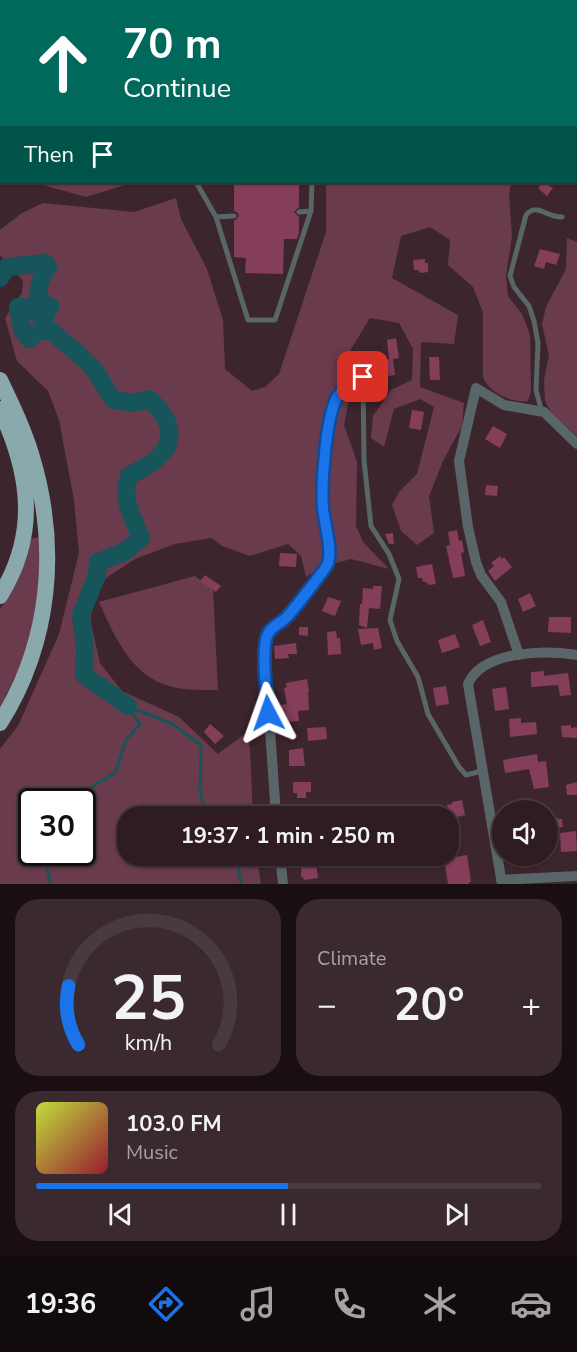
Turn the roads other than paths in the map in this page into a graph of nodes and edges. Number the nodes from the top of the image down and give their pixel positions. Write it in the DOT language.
graph roads {
  1 [pos="427,0"];
  2 [pos="488,0"];
  3 [pos="197,183"];
  4 [pos="312,183"];
  5 [pos="311,211"];
  6 [pos="299,212"];
  7 [pos="234,216"];
  8 [pos="216,217"];
  9 [pos="562,217"];
  10 [pos="0,380"];
  11 [pos="0,409"];
  12 [pos="542,412"];
  13 [pos="577,444"];
  14 [pos="0,596"];
  15 [pos="286,618"];
  16 [pos="577,655"];
  17 [pos="519,656"];
  18 [pos="0,723"];
  19 [pos="482,771"];
  20 [pos="275,806"];
  21 [pos="281,866"];
  22 [pos="577,876"];
  23 [pos="502,882"];
  24 [pos="283,884"];
  1 -- 2 [label="street"];
  3 -- 8 [label="lane"];
  4 -- 5 [label="lane"];
  5 -- 6 [label="lane"];
  5 -- 8 [label="lane"];
  7 -- 8 [label="lane"];
  9 -- 12 [label="lane"];
  10 -- 18 [label="highway"];
  11 -- 14 [label="highway"];
  12 -- 13 [label="street"];
  12 -- 17 [label="street"];
  15 -- 19 [label="lane"];
  15 -- 20 [label="street"];
  16 -- 17 [label="street"];
  17 -- 19 [label="street"];
  19 -- 23 [label="street"];
  21 -- 24 [label="street"];
  22 -- 23 [label="street"];
}
